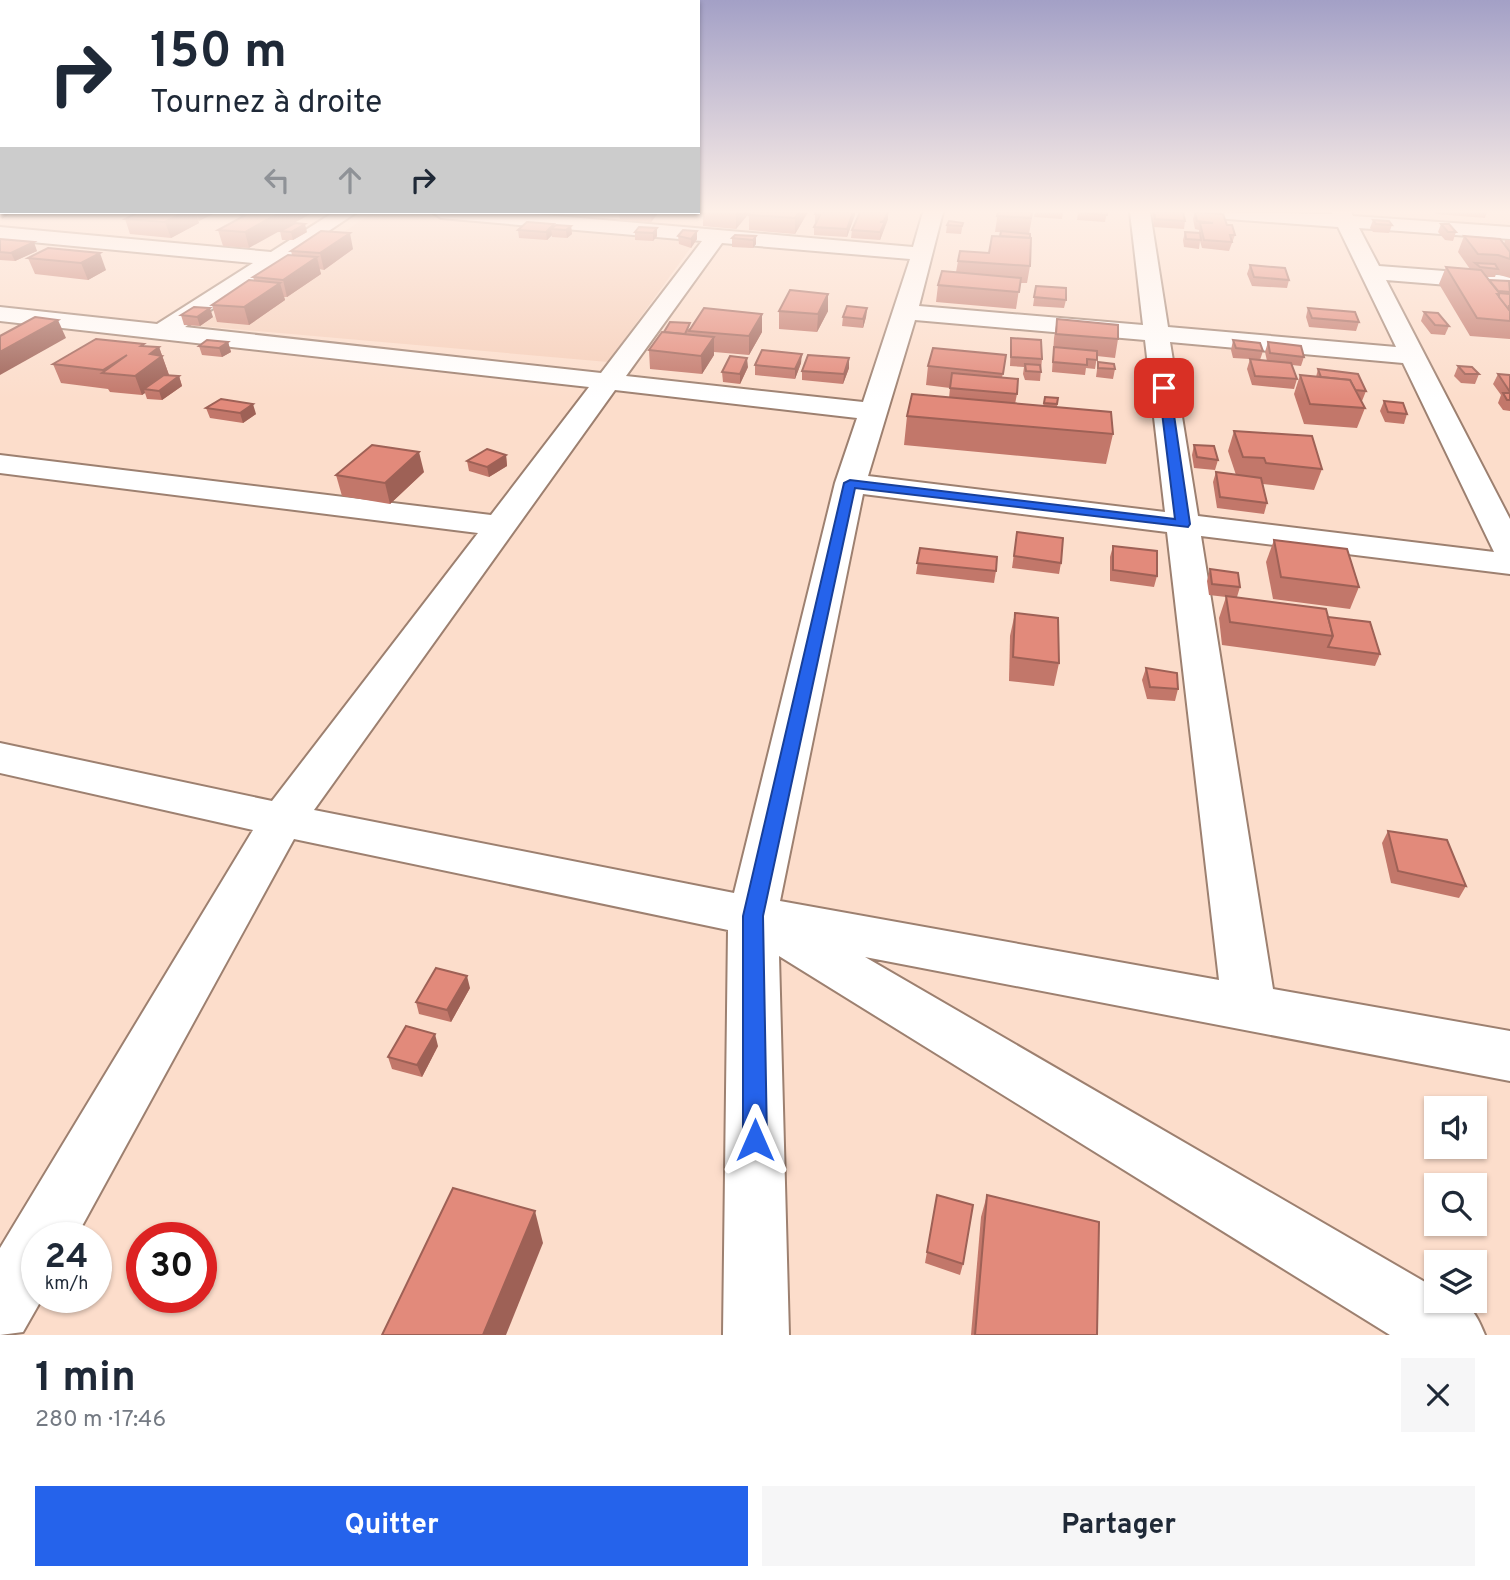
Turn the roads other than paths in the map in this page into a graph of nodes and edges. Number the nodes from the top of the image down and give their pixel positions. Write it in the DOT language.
graph roads {
  1 [pos="251,274"];
  2 [pos="688,274"];
  3 [pos="916,274"];
  4 [pos="1149,274"];
  5 [pos="1372,274"];
  6 [pos="1400,274"];
  7 [pos="1510,283"];
  8 [pos="906,312"];
  9 [pos="0,314"];
  10 [pos="161,332"];
  11 [pos="1157,333"];
  12 [pos="1413,356"];
  13 [pos="608,382"];
  14 [pos="872,411"];
  15 [pos="0,464"];
  16 [pos="850,483"];
  17 [pos="1183,524"];
  18 [pos="502,526"];
  19 [pos="1510,551"];
  20 [pos="1510,564"];
  21 [pos="0,758"];
  22 [pos="282,820"];
  23 [pos="753,916"];
  24 [pos="1249,1007"];
  25 [pos="1510,1056"];
  26 [pos="50,1222"];
  27 [pos="21,1273"];
  28 [pos="0,1309"];
  29 [pos="756,1335"];
  30 [pos="1452,1335"];
  1 -- 10 [label="street"];
  2 -- 13 [label="street"];
  3 -- 8 [label="street"];
  4 -- 11 [label="street"];
  5 -- 12 [label="street"];
  6 -- 7 [label="street"];
  8 -- 11 [label="street"];
  8 -- 14 [label="street"];
  9 -- 10 [label="street"];
  10 -- 13 [label="street"];
  11 -- 12 [label="street"];
  11 -- 17 [label="street"];
  12 -- 19 [label="street"];
  13 -- 14 [label="street"];
  13 -- 18 [label="street"];
  14 -- 16 [label="street"];
  15 -- 18 [label="street"];
  16 -- 17 [label="street"];
  16 -- 23 [label="street"];
  17 -- 20 [label="street"];
  17 -- 24 [label="street"];
  18 -- 22 [label="street"];
  21 -- 22 [label="street"];
  22 -- 23 [label="street"];
  22 -- 26 [label="street"];
  23 -- 24 [label="street"];
  23 -- 29 [label="street"];
  23 -- 30 [label="street"];
  24 -- 25 [label="street"];
  27 -- 28 [label="street"];
}
